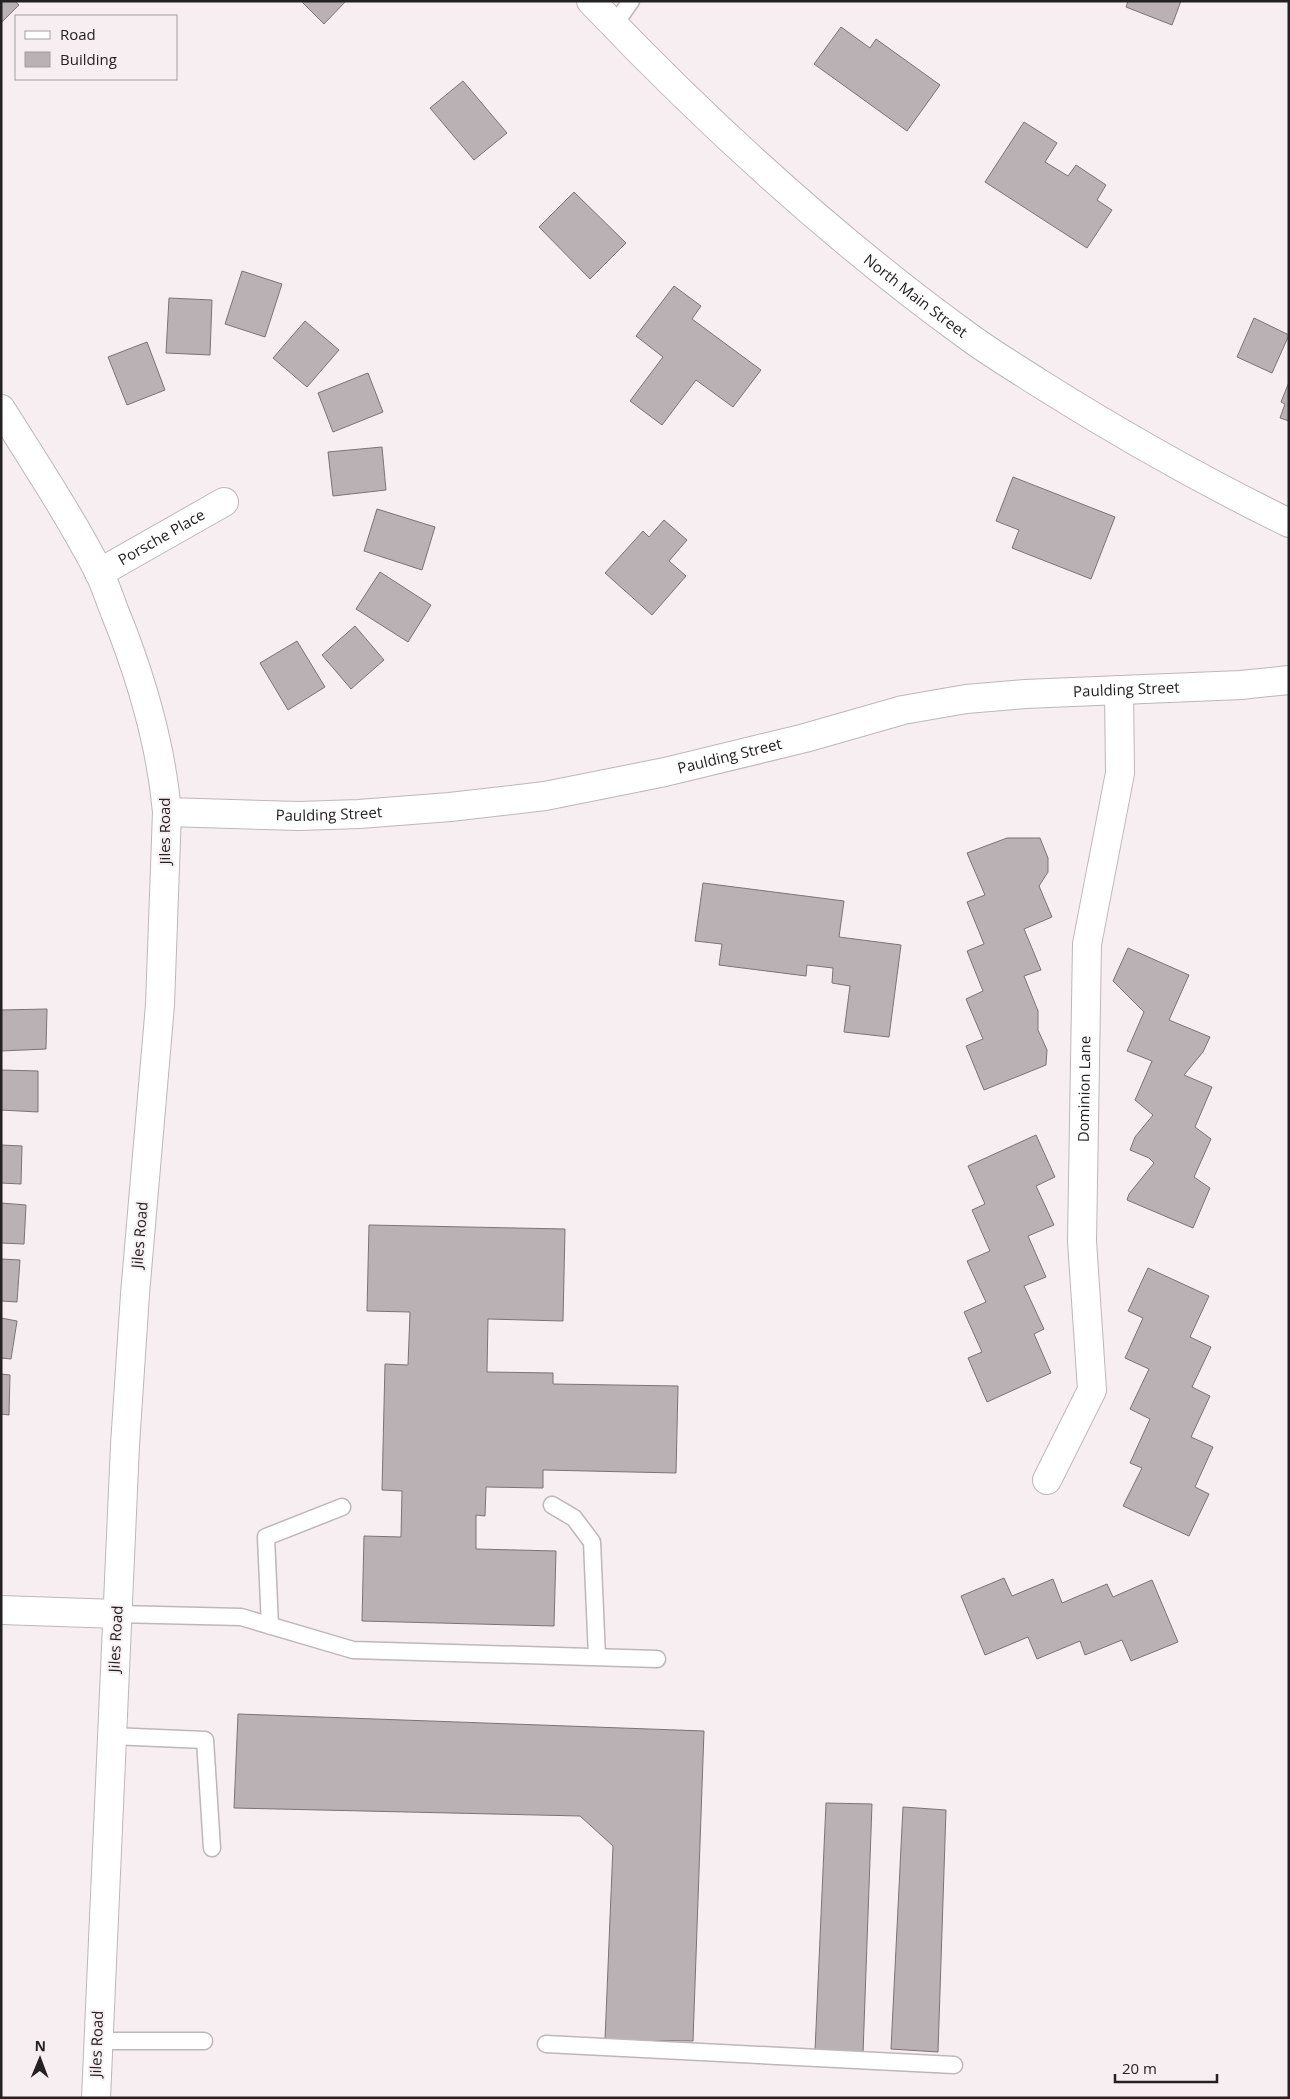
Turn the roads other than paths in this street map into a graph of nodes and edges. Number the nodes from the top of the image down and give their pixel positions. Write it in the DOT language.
graph roads {
  1 [pos="591,1"];
  2 [pos="631,1"];
  3 [pos="614,25"];
  4 [pos="1,409"];
  5 [pos="224,502"];
  6 [pos="1289,523"];
  7 [pos="99,573"];
  8 [pos="1289,680"];
  9 [pos="1119,690"];
  10 [pos="167,812"];
  11 [pos="1047,1480"];
  12 [pos="552,1505"];
  13 [pos="342,1507"];
  14 [pos="1,1610"];
  15 [pos="118,1614"];
  16 [pos="270,1626"];
  17 [pos="597,1658"];
  18 [pos="657,1659"];
  19 [pos="111,1736"];
  20 [pos="212,1848"];
  21 [pos="204,2041"];
  22 [pos="97,2042"];
  23 [pos="546,2044"];
  24 [pos="954,2066"];
  25 [pos="96,2098"];
  1 -- 3 [label="street, North Main Street"];
  2 -- 3 [label="lane"];
  3 -- 6 [label="street, North Main Street"];
  4 -- 7 [label="street, Jiles Road"];
  5 -- 7 [label="street, Porsche Place"];
  7 -- 10 [label="street, Jiles Road"];
  8 -- 9 [label="street, Paulding Street"];
  9 -- 10 [label="street, Paulding Street"];
  9 -- 11 [label="street, Dominion Lane"];
  10 -- 15 [label="street, Jiles Road"];
  12 -- 17 [label="lane"];
  13 -- 16 [label="lane"];
  14 -- 15 [label="street"];
  15 -- 16 [label="lane"];
  15 -- 19 [label="street, Jiles Road"];
  16 -- 17 [label="lane"];
  17 -- 18 [label="lane"];
  19 -- 20 [label="lane"];
  19 -- 22 [label="street, Jiles Road"];
  21 -- 22 [label="lane"];
  22 -- 25 [label="street, Jiles Road"];
  23 -- 24 [label="lane"];
}
